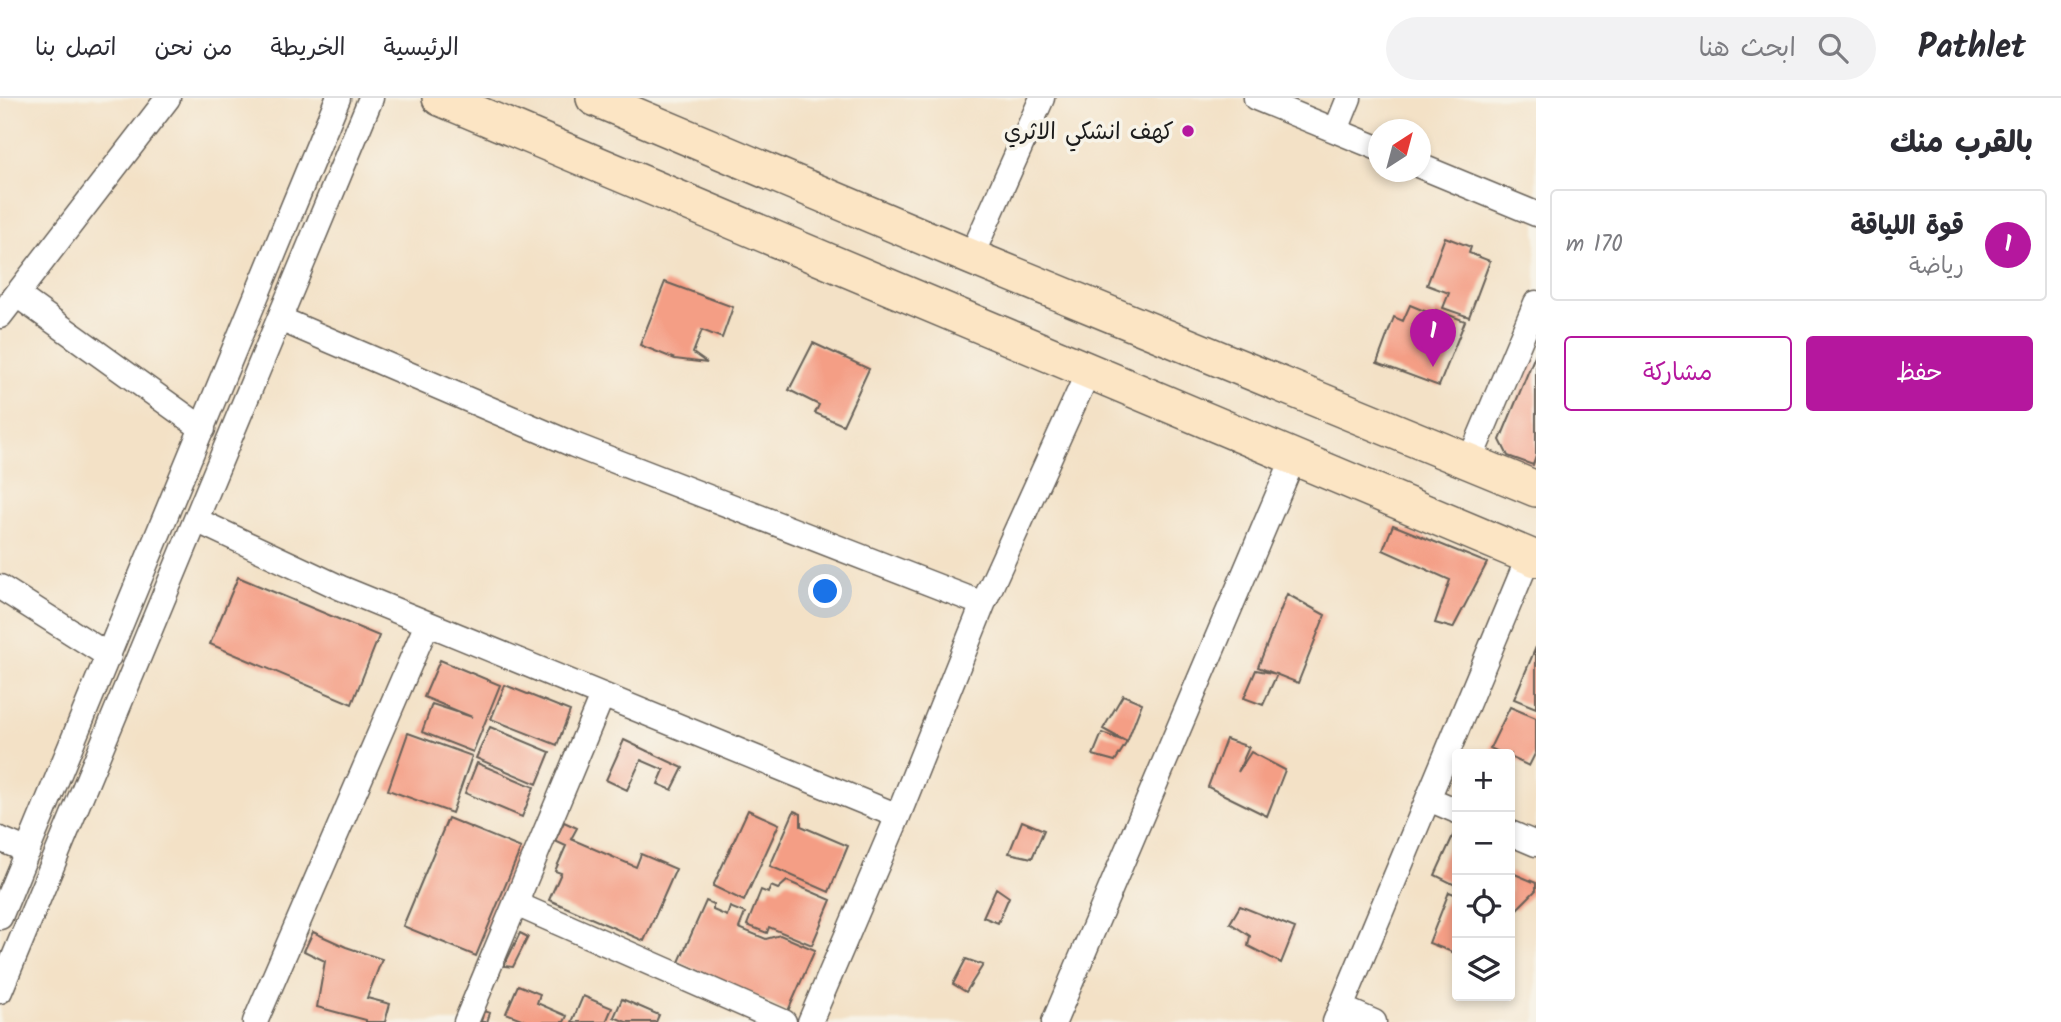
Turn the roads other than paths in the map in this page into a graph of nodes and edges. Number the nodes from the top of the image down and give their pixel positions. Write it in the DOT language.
graph roads {
  1 [pos="168,98"];
  2 [pos="338,98"];
  3 [pos="371,98"];
  4 [pos="440,98"];
  5 [pos="594,98"];
  6 [pos="1042,98"];
  7 [pos="1256,98"];
  8 [pos="1349,98"];
  9 [pos="1336,130"];
  10 [pos="1368,144"];
  11 [pos="729,155"];
  12 [pos="1431,171"];
  13 [pos="707,210"];
  14 [pos="1536,214"];
  15 [pos="971,257"];
  16 [pos="17,295"];
  17 [pos="1536,303"];
  18 [pos="0,316"];
  19 [pos="280,318"];
  20 [pos="1089,370"];
  21 [pos="203,429"];
  22 [pos="1294,457"];
  23 [pos="1469,462"];
  24 [pos="1536,489"];
  25 [pos="196,520"];
  26 [pos="1533,558"];
  27 [pos="0,587"];
  28 [pos="983,604"];
  29 [pos="427,624"];
  30 [pos="109,656"];
  31 [pos="602,696"];
  32 [pos="1429,799"];
  33 [pos="1452,809"];
  34 [pos="898,816"];
  35 [pos="1515,835"];
  36 [pos="0,839"];
  37 [pos="1536,844"];
  38 [pos="28,851"];
  39 [pos="516,904"];
  40 [pos="0,917"];
  41 [pos="0,991"];
  42 [pos="1339,1015"];
  43 [pos="255,1022"];
  44 [pos="466,1022"];
  45 [pos="784,1022"];
  46 [pos="810,1022"];
  47 [pos="1054,1022"];
  48 [pos="1374,1022"];
  1 -- 16 [label="street"];
  2 -- 21 [label="street"];
  3 -- 19 [label="street"];
  4 -- 13 [label="main road"];
  5 -- 11 [label="main road"];
  6 -- 15 [label="street"];
  7 -- 9 [label="street"];
  8 -- 9 [label="street"];
  9 -- 10 [label="street"];
  11 -- 13 [label="main road"];
  11 -- 15 [label="main road"];
  12 -- 14 [label="street"];
  13 -- 20 [label="main road"];
  15 -- 23 [label="main road"];
  16 -- 18 [label="street"];
  16 -- 21 [label="street"];
  17 -- 23 [label="street"];
  19 -- 25 [label="street"];
  19 -- 28 [label="street"];
  20 -- 22 [label="main road"];
  20 -- 28 [label="street"];
  21 -- 30 [label="street"];
  22 -- 26 [label="main road"];
  22 -- 47 [label="street"];
  23 -- 24 [label="main road"];
  25 -- 29 [label="street"];
  25 -- 41 [label="street"];
  26 -- 32 [label="street"];
  27 -- 30 [label="street"];
  28 -- 34 [label="street"];
  29 -- 31 [label="street"];
  29 -- 43 [label="street"];
  30 -- 38 [label="street"];
  31 -- 34 [label="street"];
  31 -- 39 [label="street"];
  32 -- 33 [label="street"];
  32 -- 42 [label="street"];
  34 -- 46 [label="street"];
  35 -- 37 [label="street"];
  36 -- 38 [label="street"];
  38 -- 40 [label="street"];
  39 -- 44 [label="street"];
  39 -- 45 [label="street"];
  42 -- 48 [label="street"];
}
